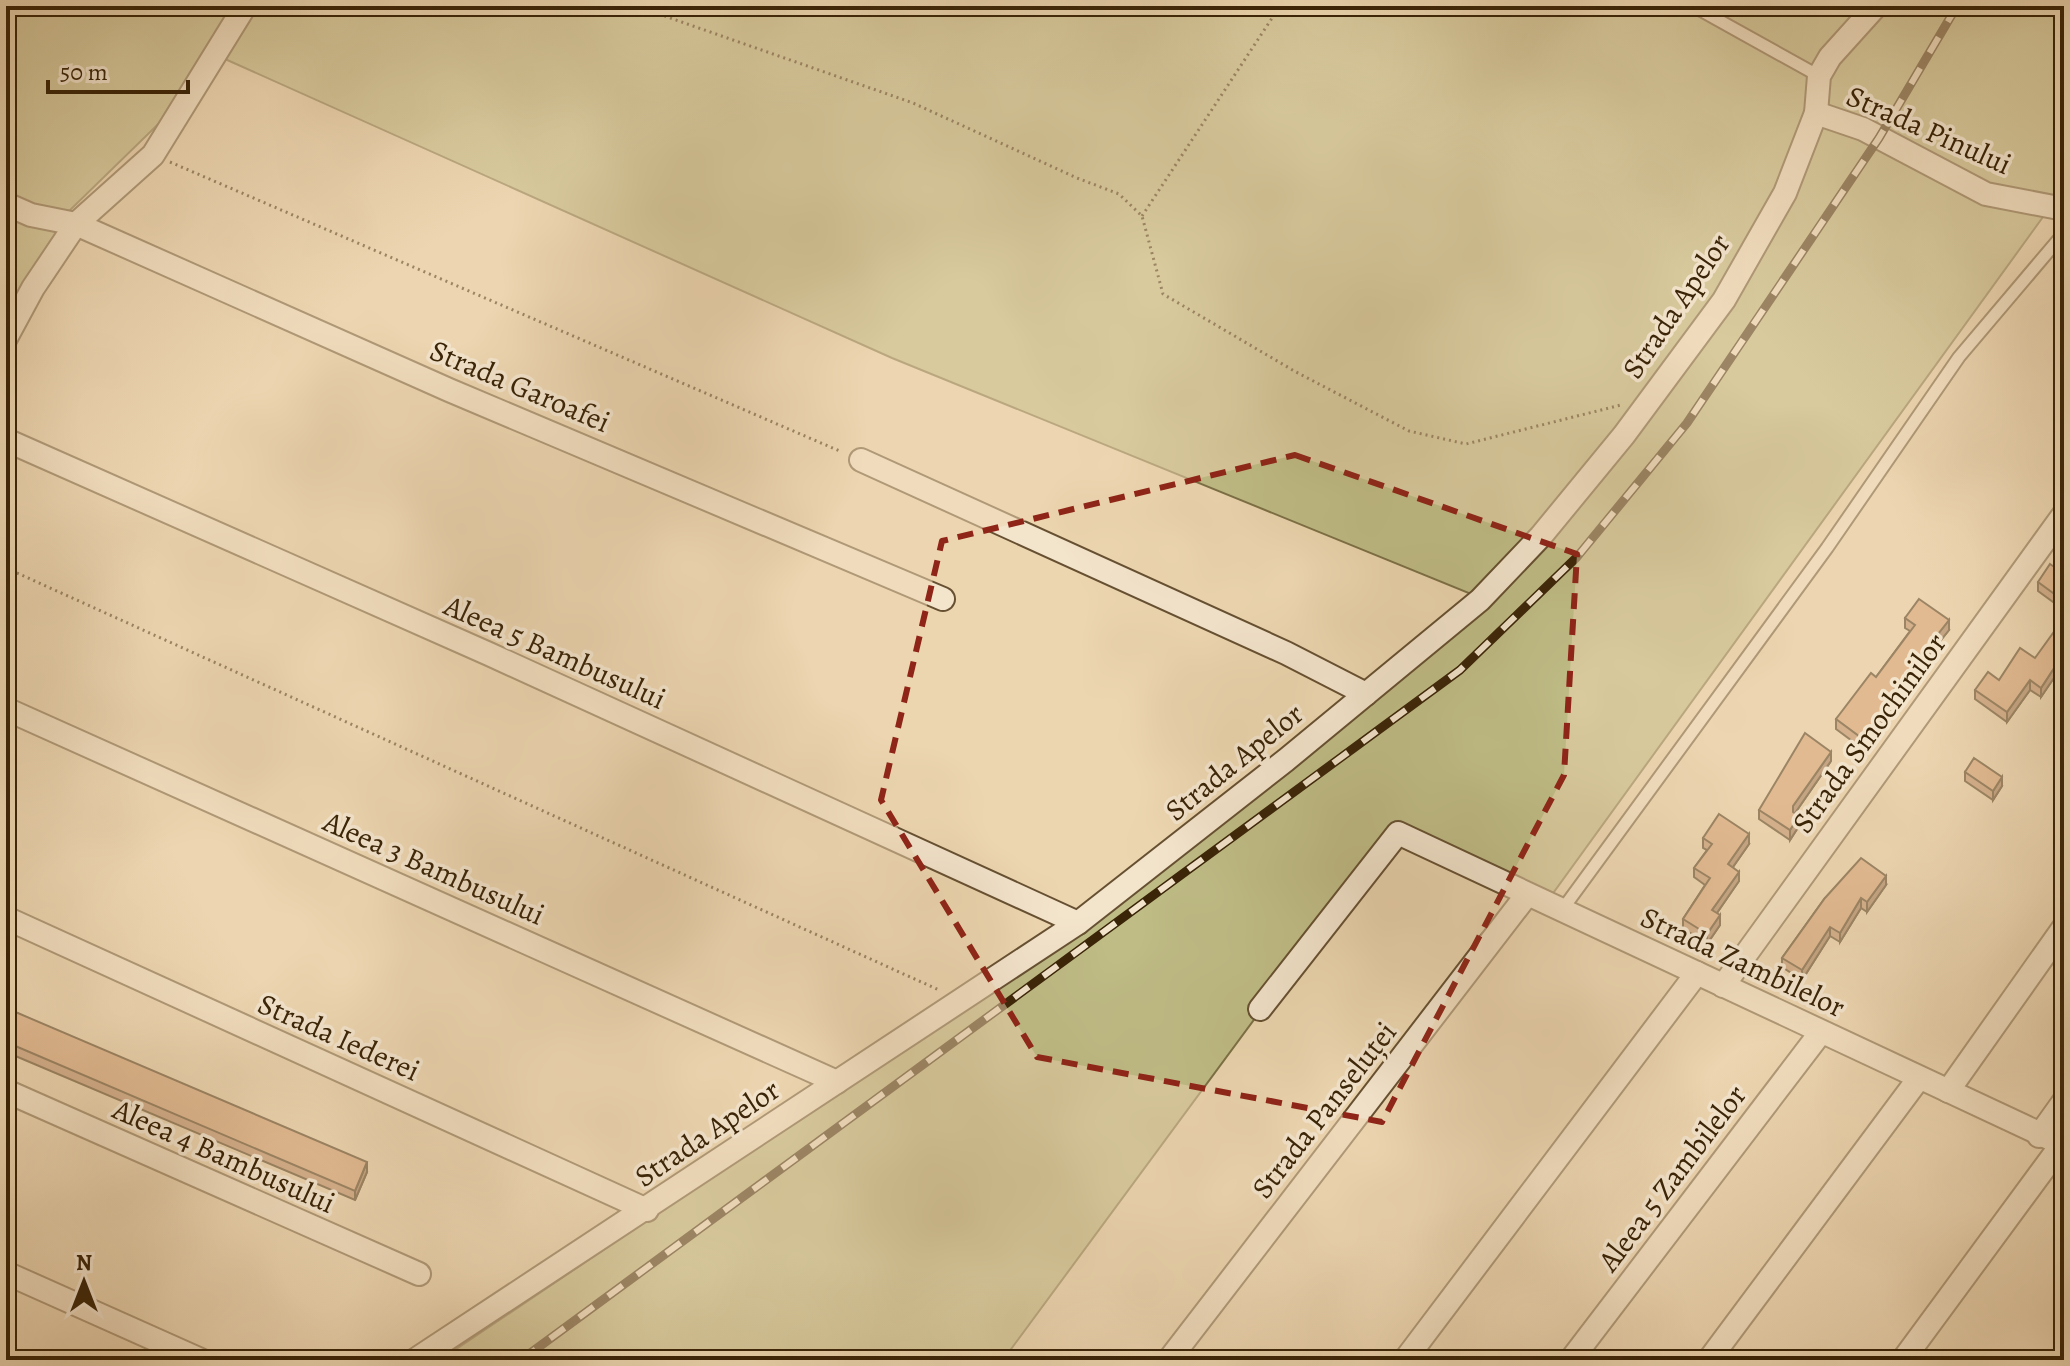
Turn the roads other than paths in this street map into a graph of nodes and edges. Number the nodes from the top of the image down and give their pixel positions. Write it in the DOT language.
graph roads {
  1 [pos="245,6"];
  2 [pos="1693,6"];
  3 [pos="1876,6"];
  4 [pos="1819,76"];
  5 [pos="1816,113"];
  6 [pos="6,204"];
  7 [pos="2064,209"];
  8 [pos="76,224"];
  9 [pos="2064,233"];
  10 [pos="6,338"];
  11 [pos="6,440"];
  12 [pos="861,460"];
  13 [pos="2064,514"];
  14 [pos="943,599"];
  15 [pos="1366,694"];
  16 [pos="6,709"];
  17 [pos="1526,896"];
  18 [pos="1562,910"];
  19 [pos="6,918"];
  20 [pos="1078,923"];
  21 [pos="2064,927"];
  22 [pos="1697,973"];
  23 [pos="1723,986"];
  24 [pos="1260,1009"];
  25 [pos="1821,1032"];
  26 [pos="1919,1078"];
  27 [pos="837,1082"];
  28 [pos="6,1091"];
  29 [pos="1948,1091"];
  30 [pos="2064,1101"];
  31 [pos="2039,1136"];
  32 [pos="2063,1145"];
  33 [pos="647,1210"];
  34 [pos="6,1273"];
  35 [pos="419,1274"];
  36 [pos="201,1360"];
  37 [pos="415,1360"];
  38 [pos="1169,1360"];
  39 [pos="1405,1360"];
  40 [pos="1571,1360"];
  41 [pos="1709,1360"];
  42 [pos="1903,1360"];
  1 -- 8 [label="street"];
  2 -- 4 [label="lane"];
  3 -- 4 [label="street"];
  4 -- 5 [label="street, Strada Apelor"];
  5 -- 7 [label="street, Strada Pinului"];
  5 -- 15 [label="street, Strada Apelor"];
  6 -- 8 [label="street, Strada Garoafei"];
  8 -- 10 [label="street"];
  8 -- 14 [label="street, Strada Garoafei"];
  9 -- 18 [label="lane"];
  11 -- 20 [label="street, Aleea 5 Bambusului"];
  12 -- 15 [label="street"];
  13 -- 23 [label="street, Strada Smochinilor"];
  15 -- 20 [label="street, Strada Apelor"];
  16 -- 27 [label="street, Aleea 3 Bambusului"];
  17 -- 18 [label="street, Strada Zambilelor"];
  17 -- 24 [label="street, Strada Zambilelor"];
  17 -- 38 [label="street, Strada Panseluței"];
  18 -- 22 [label="street, Strada Zambilelor"];
  19 -- 33 [label="street, Strada Iederei"];
  20 -- 27 [label="street, Strada Apelor"];
  21 -- 29 [label="street"];
  22 -- 23 [label="street, Strada Zambilelor"];
  22 -- 39 [label="street"];
  23 -- 25 [label="street, Strada Zambilelor"];
  25 -- 26 [label="street, Strada Zambilelor"];
  25 -- 40 [label="street, Aleea 5 Zambilelor"];
  26 -- 29 [label="street, Strada Zambilelor"];
  26 -- 41 [label="street"];
  27 -- 33 [label="street, Strada Apelor"];
  28 -- 35 [label="street, Aleea 4 Bambusului"];
  29 -- 31 [label="street, Strada Zambilelor"];
  30 -- 31 [label="street"];
  31 -- 32 [label="street, Strada Zambilelor"];
  32 -- 42 [label="street"];
  33 -- 37 [label="street, Strada Apelor"];
  34 -- 36 [label="street"];
}
